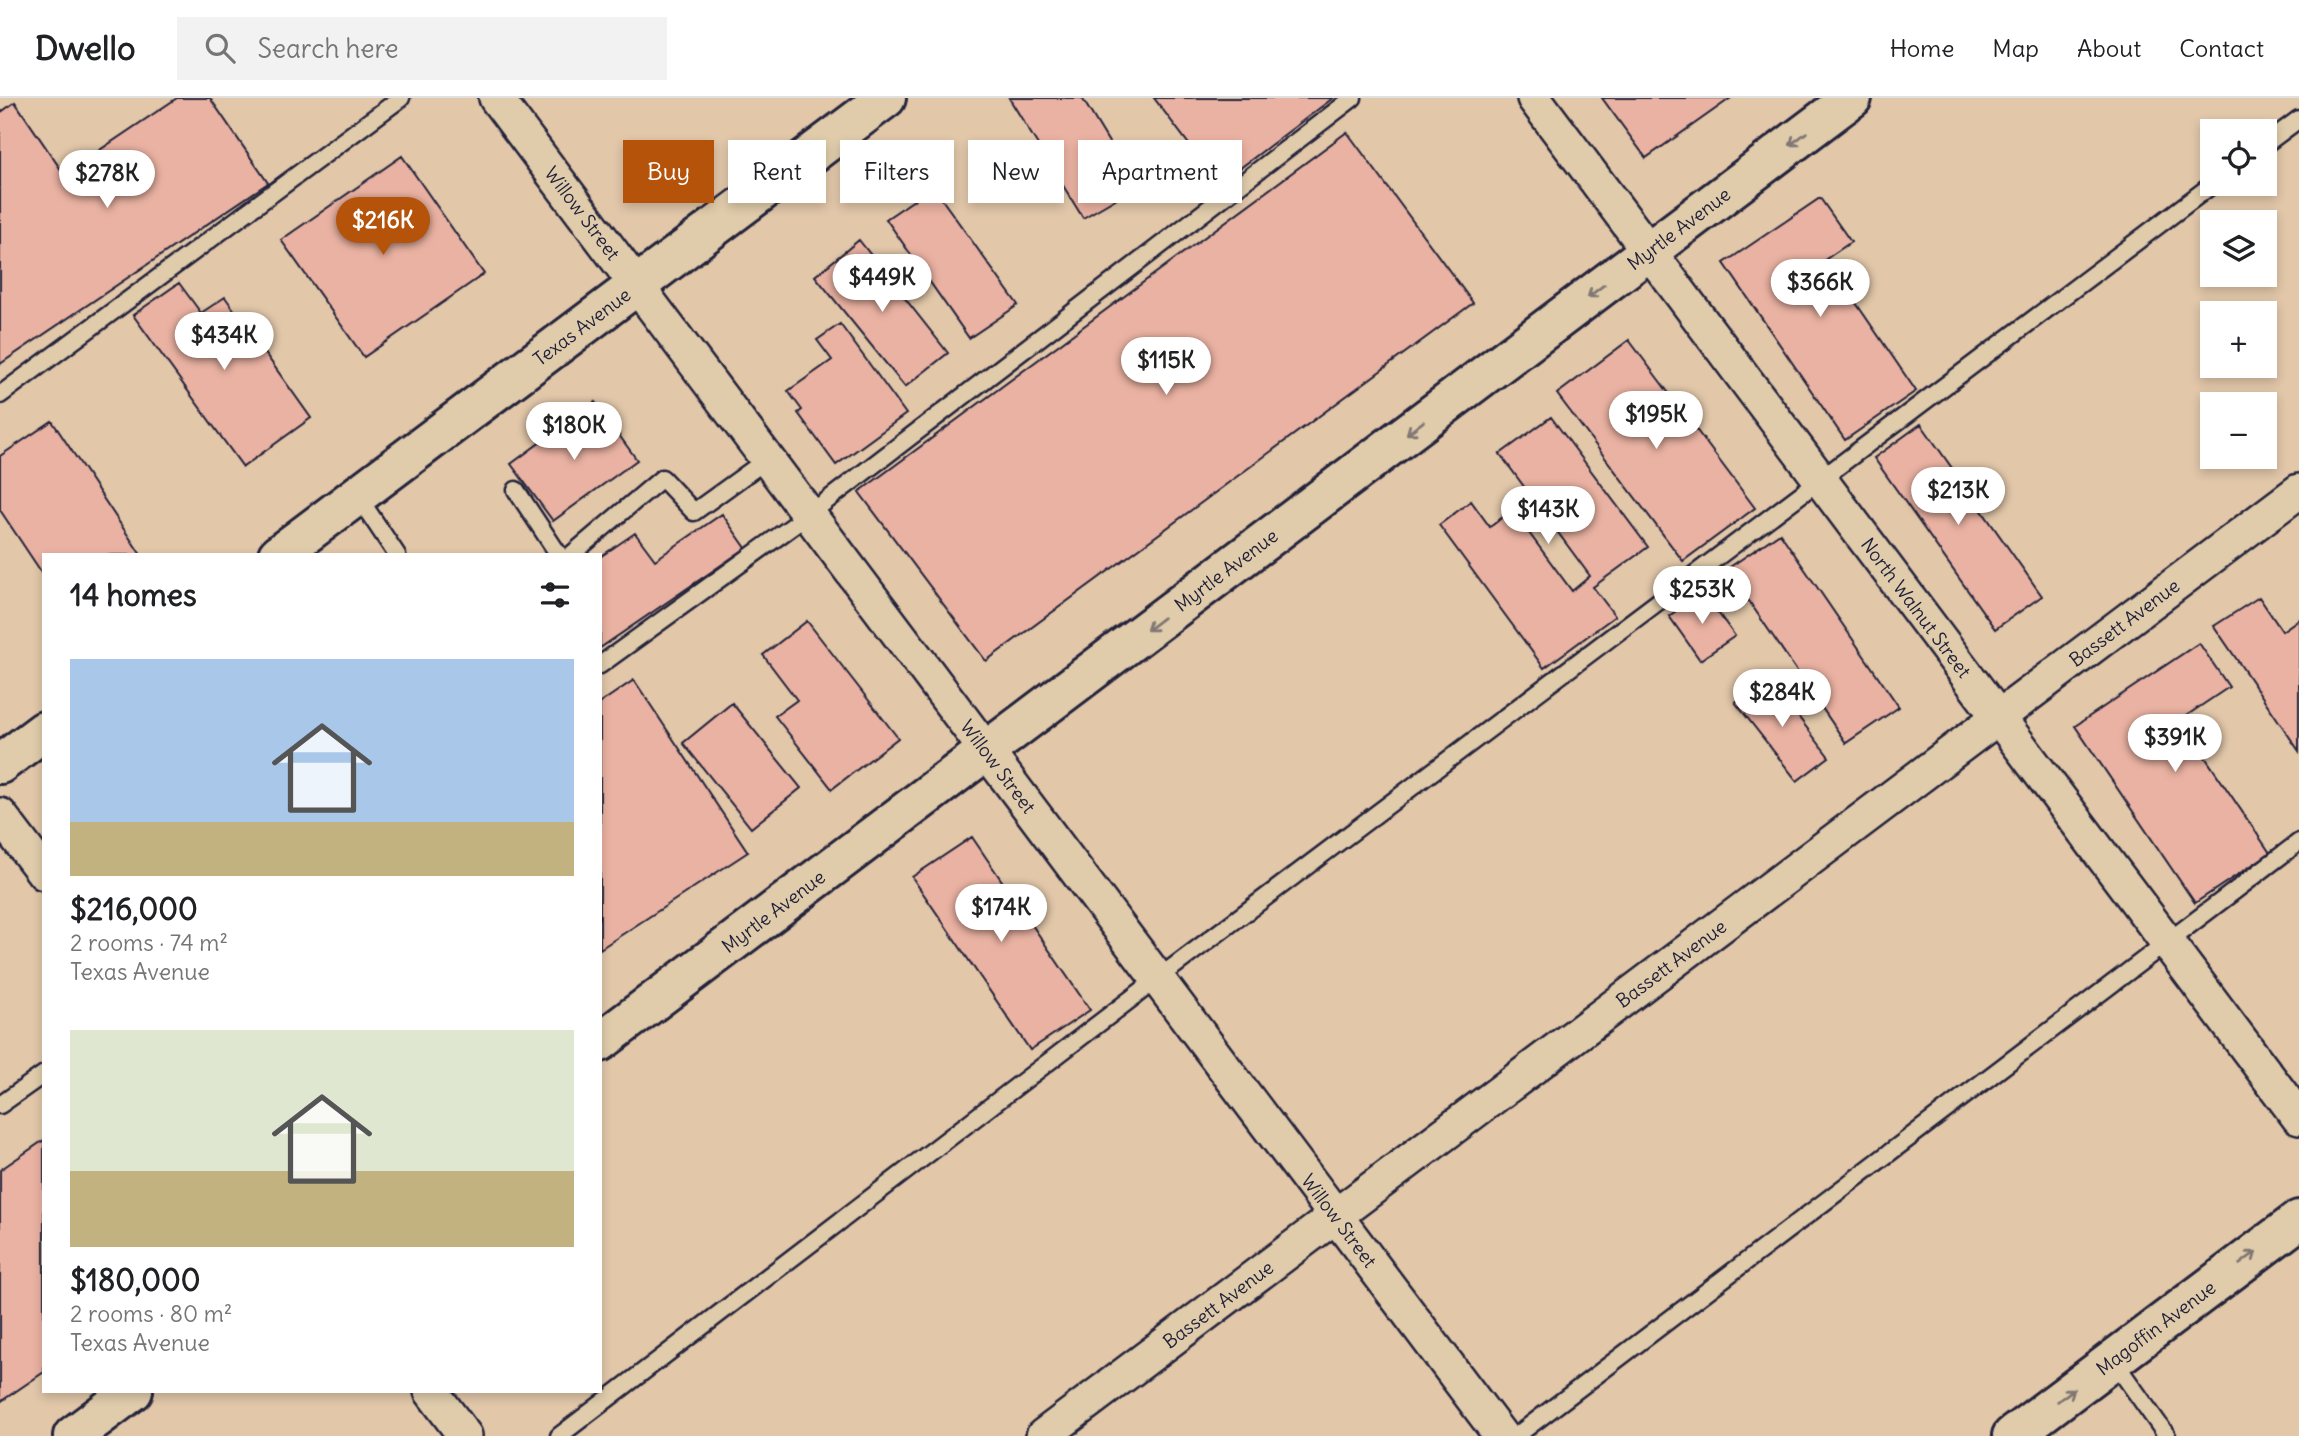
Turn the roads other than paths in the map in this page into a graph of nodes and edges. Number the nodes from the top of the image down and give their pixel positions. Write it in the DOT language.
graph roads {
  1 [pos="401,98"];
  2 [pos="496,98"];
  3 [pos="886,98"];
  4 [pos="1353,98"];
  5 [pos="1534,98"];
  6 [pos="1852,98"];
  7 [pos="2299,119"];
  8 [pos="2277,135"];
  9 [pos="2200,194"];
  10 [pos="1647,253"];
  11 [pos="636,285"];
  12 [pos="0,395"];
  13 [pos="766,460"];
  14 [pos="1820,480"];
  15 [pos="516,491"];
  16 [pos="2299,491"];
  17 [pos="357,495"];
  18 [pos="808,515"];
  19 [pos="281,553"];
  20 [pos="396,553"];
  21 [pos="558,553"];
  22 [pos="573,553"];
  23 [pos="602,664"];
  24 [pos="1999,717"];
  25 [pos="42,732"];
  26 [pos="986,752"];
  27 [pos="0,764"];
  28 [pos="0,815"];
  29 [pos="2299,842"];
  30 [pos="42,870"];
  31 [pos="2166,941"];
  32 [pos="1157,979"];
  33 [pos="602,1040"];
  34 [pos="42,1075"];
  35 [pos="0,1105"];
  36 [pos="2299,1118"];
  37 [pos="1336,1216"];
  38 [pos="2299,1220"];
  39 [pos="2113,1360"];
  40 [pos="130,1393"];
  41 [pos="433,1393"];
  42 [pos="73,1436"];
  43 [pos="465,1436"];
  44 [pos="559,1436"];
  45 [pos="1043,1436"];
  46 [pos="1501,1436"];
  47 [pos="1516,1436"];
  48 [pos="2012,1436"];
  49 [pos="2167,1436"];
  1 -- 12 [label="lane"];
  2 -- 11 [label="street, Willow Street"];
  3 -- 11 [label="street, Texas Avenue"];
  4 -- 18 [label="lane"];
  5 -- 10 [label="street, North Walnut Street"];
  6 -- 10 [label="street, Myrtle Avenue, one-way"];
  7 -- 8 [label="lane"];
  9 -- 14 [label="lane"];
  10 -- 14 [label="street, North Walnut Street"];
  10 -- 26 [label="street, Myrtle Avenue, one-way"];
  11 -- 13 [label="street, Willow Street"];
  11 -- 17 [label="street, Texas Avenue"];
  13 -- 18 [label="street, Willow Street"];
  13 -- 22 [label="lane"];
  14 -- 24 [label="street, North Walnut Street"];
  14 -- 32 [label="lane"];
  15 -- 21 [label="lane"];
  16 -- 24 [label="street, Bassett Avenue"];
  17 -- 19 [label="street, Texas Avenue"];
  17 -- 20 [label="lane"];
  18 -- 23 [label="lane"];
  18 -- 26 [label="street, Willow Street"];
  24 -- 31 [label="street, North Walnut Street"];
  24 -- 37 [label="street, Bassett Avenue"];
  25 -- 27 [label="street"];
  26 -- 32 [label="street, Willow Street"];
  26 -- 33 [label="street, Myrtle Avenue"];
  28 -- 30 [label="street"];
  29 -- 31 [label="lane"];
  31 -- 36 [label="street, North Walnut Street"];
  31 -- 47 [label="lane"];
  32 -- 37 [label="street, Willow Street"];
  32 -- 44 [label="lane"];
  34 -- 35 [label="lane"];
  37 -- 45 [label="street, Bassett Avenue"];
  37 -- 46 [label="street, Willow Street"];
  39 -- 38 [label="street, Magoffin Avenue, one-way"];
  48 -- 39 [label="street, Magoffin Avenue, one-way"];
  39 -- 49 [label="lane"];
  40 -- 42 [label="street"];
  41 -- 43 [label="street"];
}
